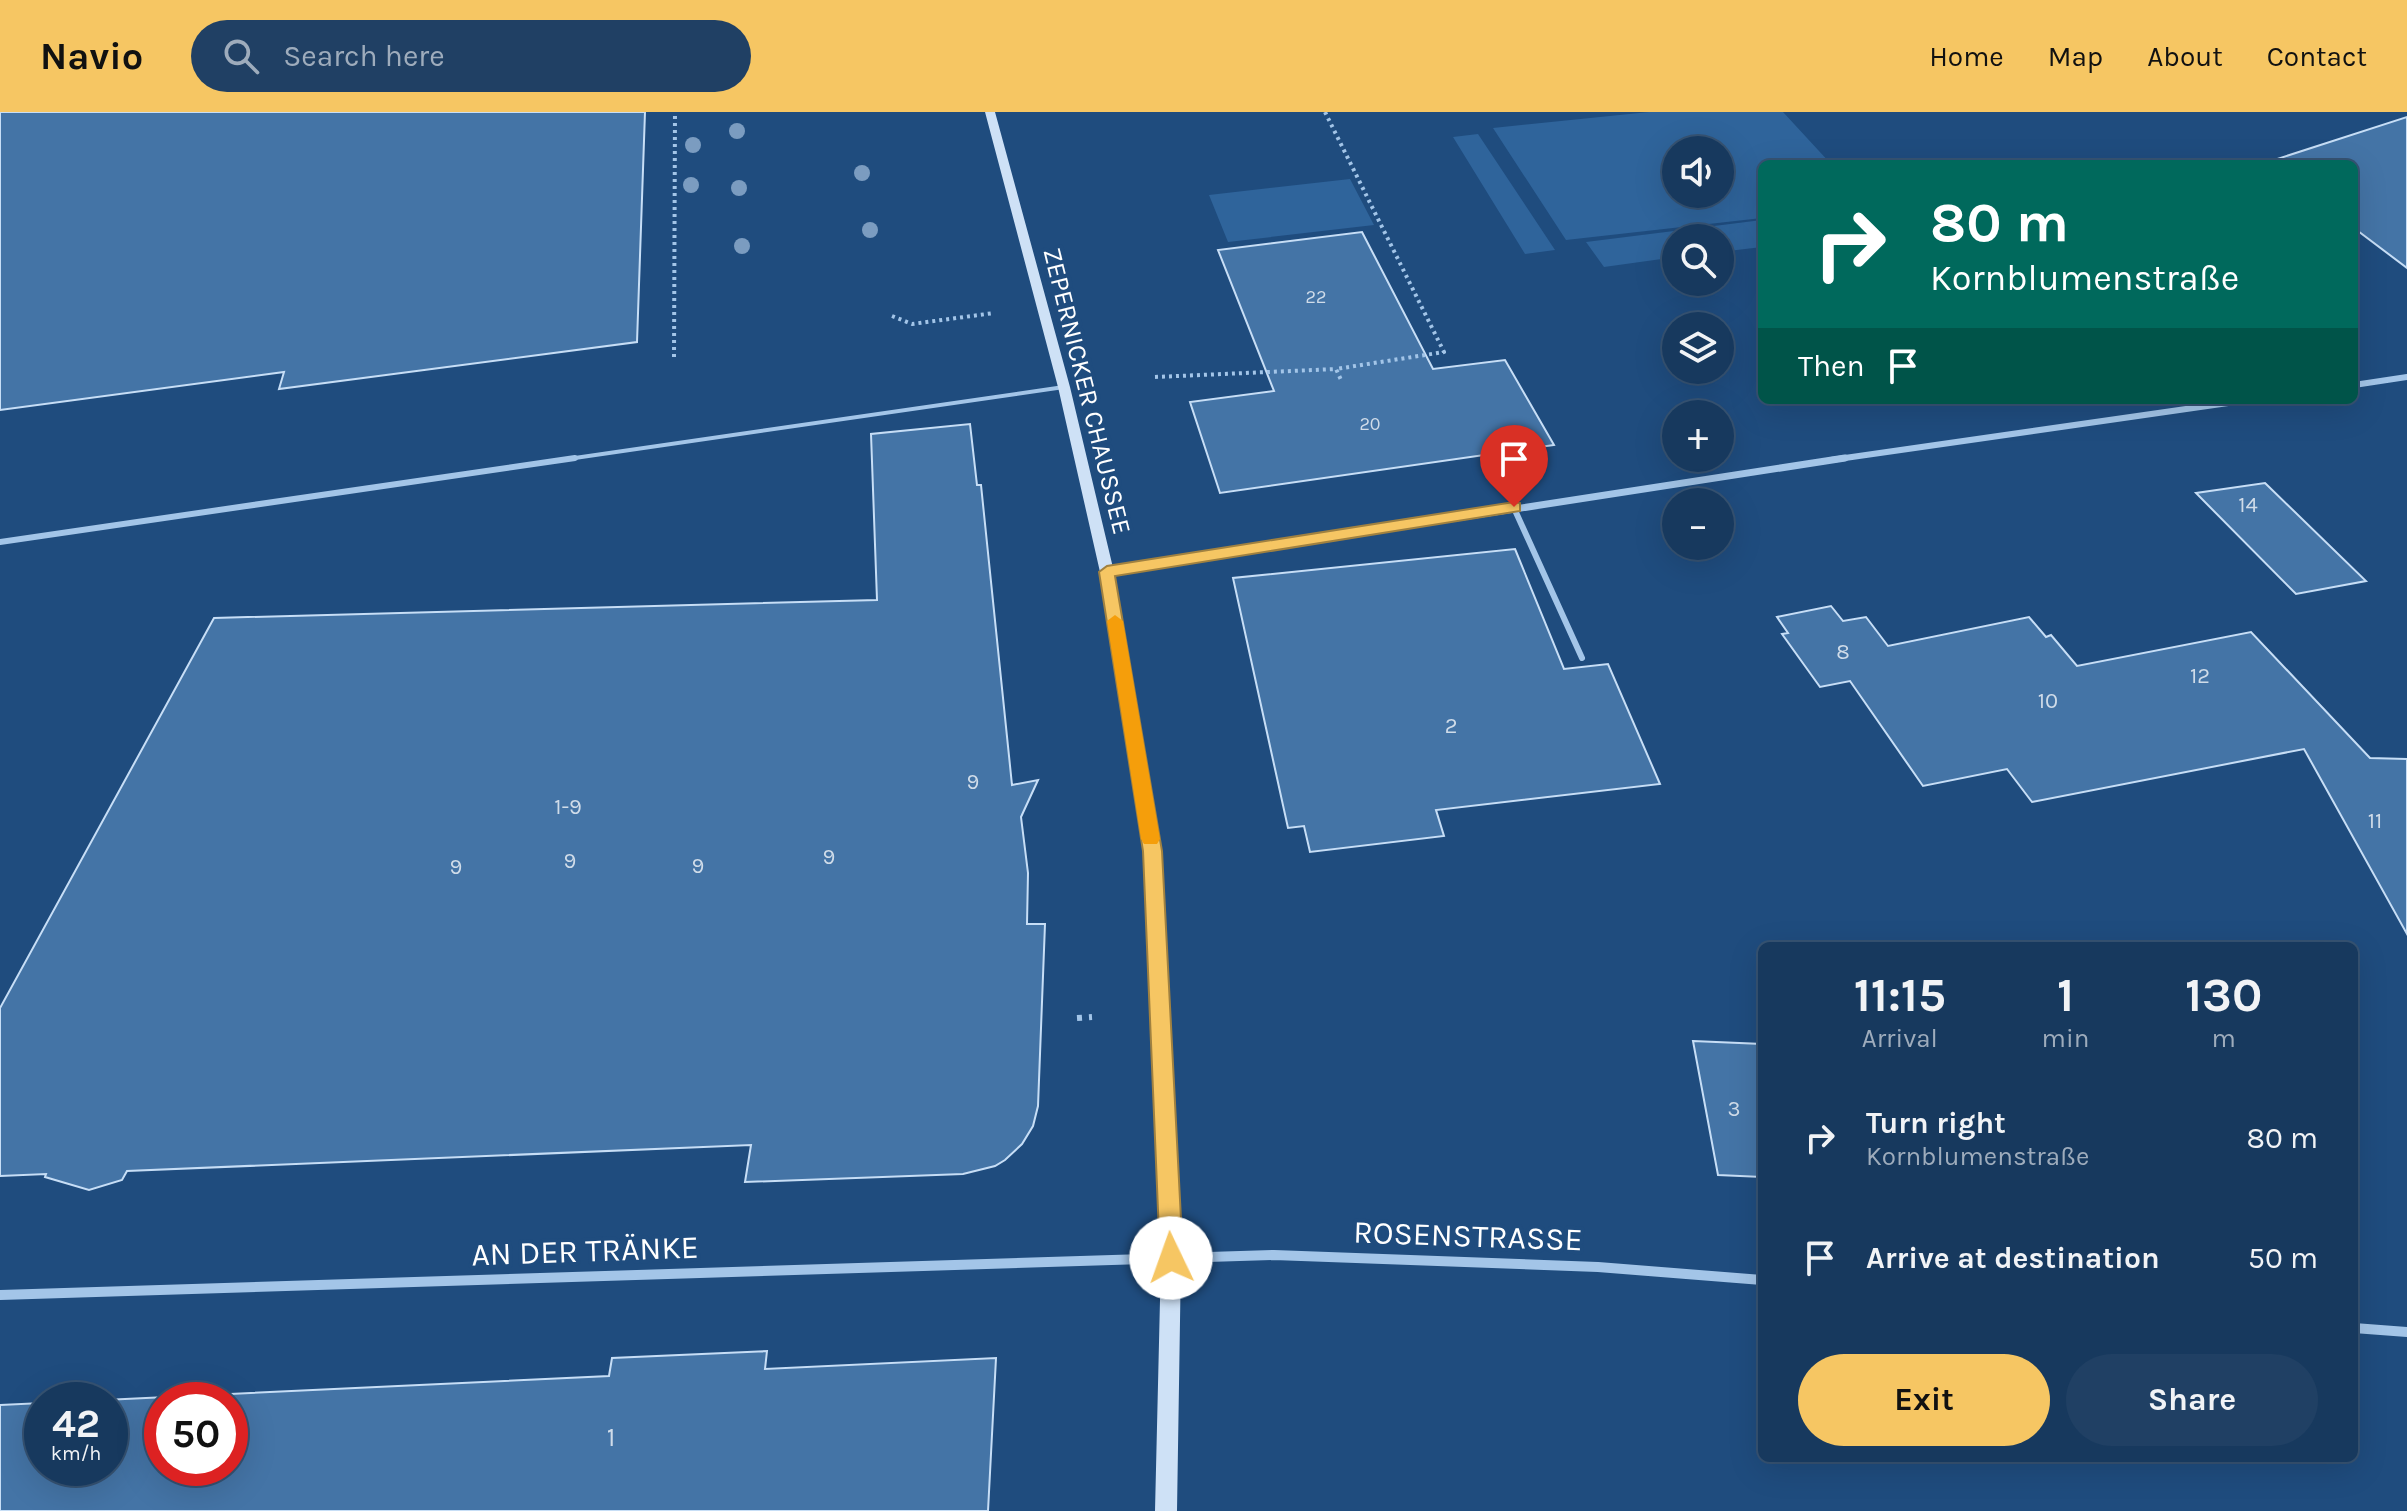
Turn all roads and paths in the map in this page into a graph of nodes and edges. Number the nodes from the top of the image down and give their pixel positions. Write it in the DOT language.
graph roads {
  1 [pos="675,112"];
  2 [pos="990,112"];
  3 [pos="1325,112"];
  4 [pos="994,313"];
  5 [pos="892,316"];
  6 [pos="674,357"];
  7 [pos="1336,369"];
  8 [pos="1155,377"];
  9 [pos="2407,377"];
  10 [pos="1342,382"];
  11 [pos="2358,384"];
  12 [pos="1064,387"];
  13 [pos="2222,404"];
  14 [pos="1514,507"];
  15 [pos="0,542"];
  16 [pos="1107,572"];
  17 [pos="1582,658"];
  18 [pos="1092,1017"];
  19 [pos="1077,1018"];
  20 [pos="1171,1258"];
  21 [pos="1758,1280"];
  22 [pos="0,1295"];
  23 [pos="2358,1328"];
  24 [pos="2407,1332"];
  25 [pos="1166,1511"];
  1 -- 6 [label="path"];
  2 -- 12 [label="main road, ZEPERNICKER CHAUSSEE"];
  3 -- 7 [label="path"];
  4 -- 5 [label="path"];
  7 -- 8 [label="path"];
  7 -- 10 [label="path"];
  9 -- 11 [label="street"];
  12 -- 15 [label="lane"];
  12 -- 16 [label="main road, ZEPERNICKER CHAUSSEE"];
  13 -- 14 [label="street"];
  14 -- 16 [label="street"];
  14 -- 17 [label="lane"];
  16 -- 20 [label="main road, ZEPERNICKER CHAUSSEE"];
  18 -- 19 [label="path"];
  20 -- 21 [label="street, ROSENSTRASSE"];
  20 -- 22 [label="street, AN DER TRÄNKE"];
  20 -- 25 [label="main road, ZEPERNICKER CHAUSSEE"];
  23 -- 24 [label="street"];
}
